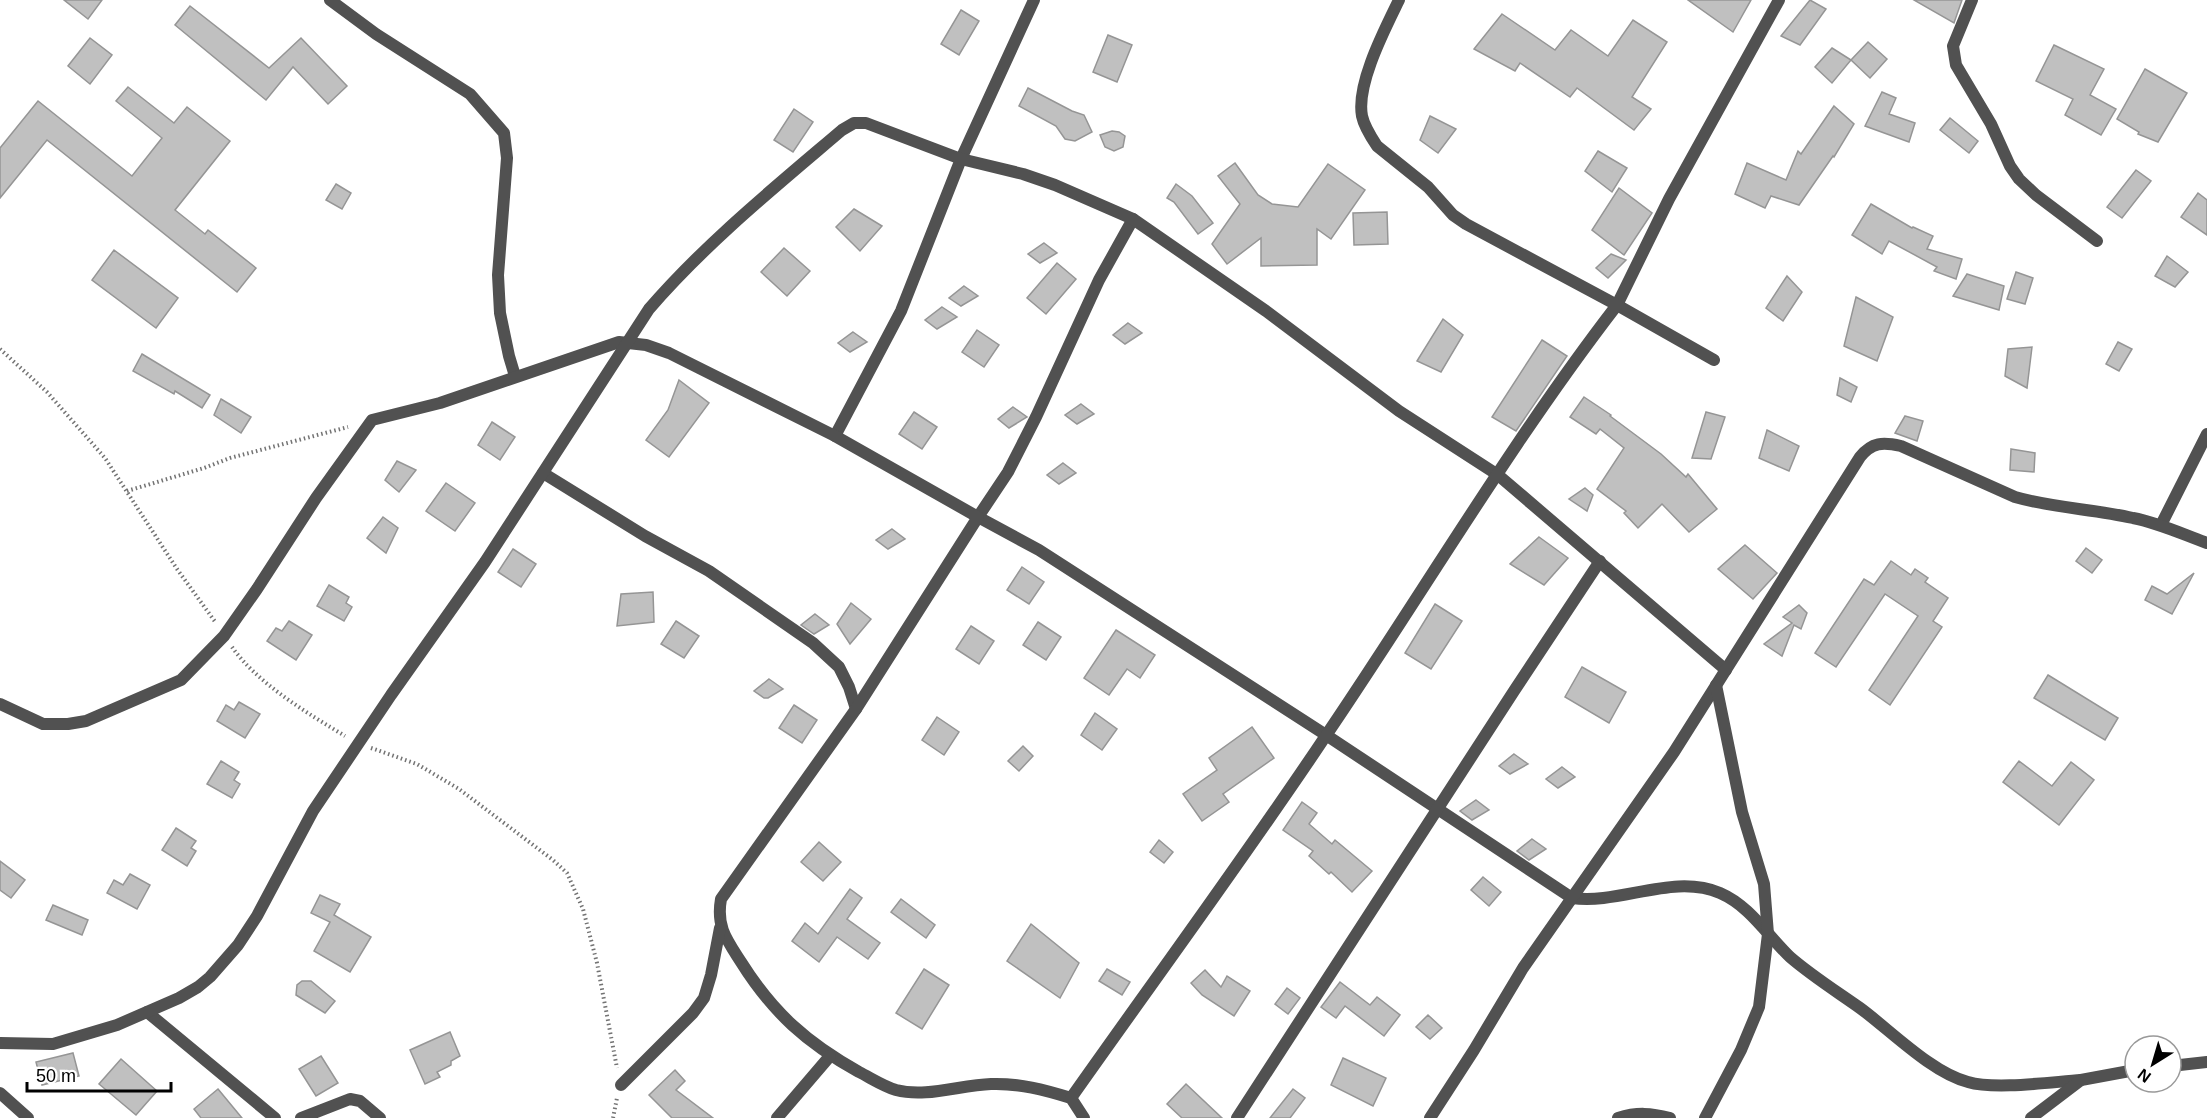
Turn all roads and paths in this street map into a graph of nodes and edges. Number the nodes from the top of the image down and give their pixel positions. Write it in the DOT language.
graph roads {
  1 [pos="330,0"];
  2 [pos="1034,0"];
  3 [pos="1399,0"];
  4 [pos="1779,0"];
  5 [pos="1972,0"];
  6 [pos="961,159"];
  7 [pos="1133,219"];
  8 [pos="2097,241"];
  9 [pos="1617,305"];
  10 [pos="627,342"];
  11 [pos="0,349"];
  12 [pos="1714,360"];
  13 [pos="515,376"];
  14 [pos="372,420"];
  15 [pos="2207,434"];
  16 [pos="835,436"];
  17 [pos="543,473"];
  18 [pos="1498,475"];
  19 [pos="127,491"];
  20 [pos="978,517"];
  21 [pos="2161,525"];
  22 [pos="2207,543"];
  23 [pos="1600,561"];
  24 [pos="224,636"];
  25 [pos="1725,670"];
  26 [pos="1716,685"];
  27 [pos="0,705"];
  28 [pos="856,709"];
  29 [pos="1326,735"];
  30 [pos="357,744"];
  31 [pos="1438,810"];
  32 [pos="1572,898"];
  33 [pos="720,928"];
  34 [pos="1768,934"];
  35 [pos="147,1012"];
  36 [pos="0,1043"];
  37 [pos="830,1056"];
  38 [pos="2207,1062"];
  39 [pos="2183,1065"];
  40 [pos="2123,1072"];
  41 [pos="2081,1080"];
  42 [pos="621,1085"];
  43 [pos="0,1093"];
  44 [pos="1071,1098"];
  45 [pos="28,1118"];
  46 [pos="275,1118"];
  47 [pos="301,1118"];
  48 [pos="380,1118"];
  49 [pos="777,1118"];
  50 [pos="1084,1118"];
  51 [pos="1237,1118"];
  52 [pos="1430,1118"];
  53 [pos="1618,1118"];
  54 [pos="1670,1118"];
  55 [pos="1705,1118"];
  56 [pos="2031,1118"];
  1 -- 13 [label="street"];
  2 -- 6 [label="street"];
  3 -- 9 [label="street"];
  4 -- 9 [label="street"];
  5 -- 8 [label="street"];
  6 -- 7 [label="street"];
  6 -- 10 [label="street"];
  6 -- 16 [label="street"];
  7 -- 18 [label="street"];
  7 -- 20 [label="street"];
  9 -- 12 [label="street"];
  9 -- 18 [label="street"];
  10 -- 13 [label="street"];
  10 -- 16 [label="street"];
  10 -- 17 [label="street"];
  11 -- 19 [label="path"];
  13 -- 14 [label="street"];
  14 -- 19 [label="path"];
  14 -- 24 [label="street"];
  15 -- 21 [label="street"];
  16 -- 20 [label="street"];
  17 -- 28 [label="street"];
  17 -- 30 [label="street"];
  18 -- 23 [label="street"];
  18 -- 29 [label="street"];
  19 -- 24 [label="path"];
  20 -- 28 [label="street"];
  20 -- 29 [label="street"];
  21 -- 22 [label="street"];
  21 -- 25 [label="street"];
  23 -- 25 [label="street"];
  23 -- 31 [label="street"];
  24 -- 27 [label="street"];
  24 -- 30 [label="path"];
  25 -- 26 [label="street"];
  26 -- 32 [label="street"];
  26 -- 34 [label="street"];
  28 -- 33 [label="street"];
  29 -- 31 [label="street"];
  29 -- 44 [label="street"];
  30 -- 35 [label="street"];
  30 -- 42 [label="path"];
  31 -- 32 [label="street"];
  31 -- 51 [label="street"];
  32 -- 34 [label="street"];
  32 -- 52 [label="street"];
  33 -- 37 [label="street"];
  33 -- 42 [label="street"];
  34 -- 41 [label="street"];
  34 -- 55 [label="street"];
  35 -- 36 [label="street"];
  35 -- 46 [label="street"];
  37 -- 44 [label="street"];
  37 -- 49 [label="street"];
  38 -- 39 [label="street"];
  40 -- 41 [label="street"];
  41 -- 56 [label="street"];
  43 -- 45 [label="street"];
  44 -- 50 [label="street"];
  47 -- 48 [label="street"];
  53 -- 54 [label="street"];
}
